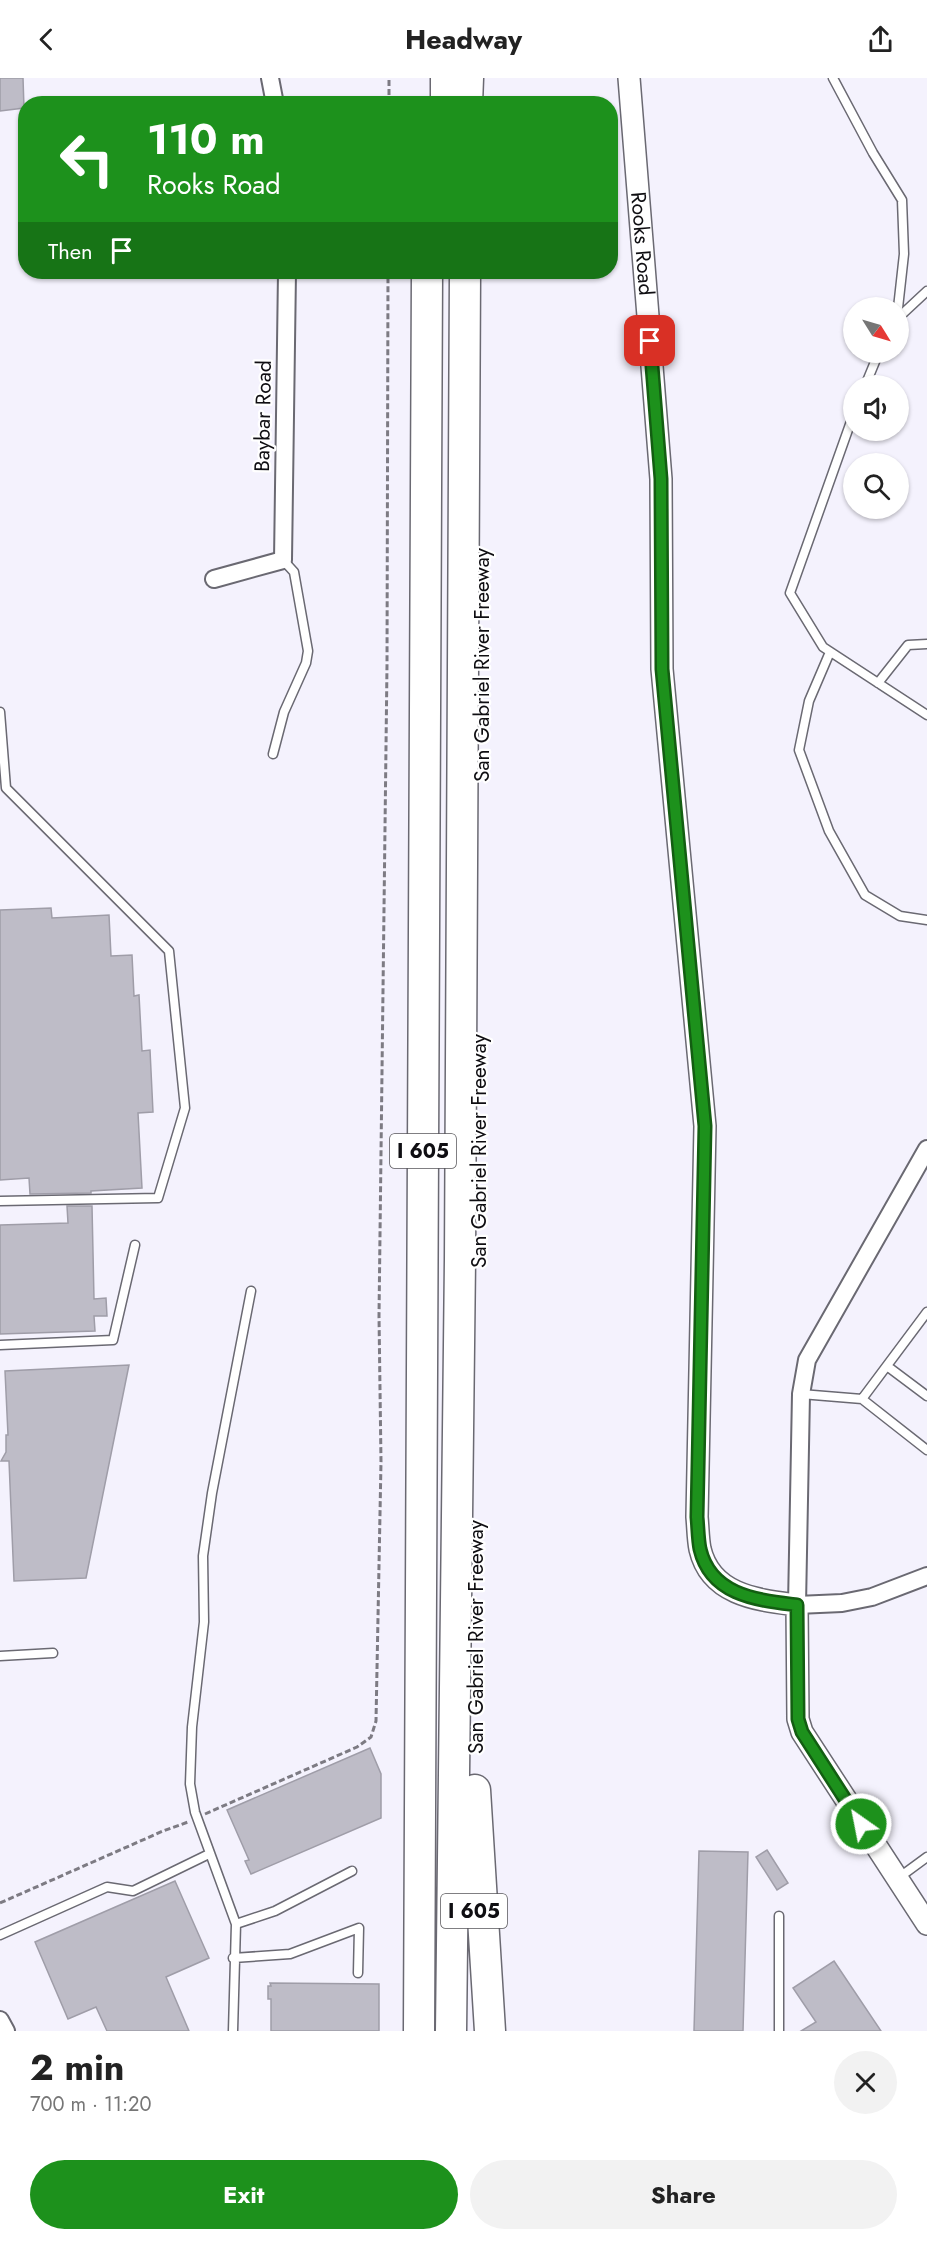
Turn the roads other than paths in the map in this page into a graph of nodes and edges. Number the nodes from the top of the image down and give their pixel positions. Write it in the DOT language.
graph roads {
  1 [pos="270,78"];
  2 [pos="427,78"];
  3 [pos="446,78"];
  4 [pos="468,78"];
  5 [pos="486,78"];
  6 [pos="628,78"];
  7 [pos="833,78"];
  8 [pos="273,96"];
  9 [pos="427,96"];
  10 [pos="446,96"];
  11 [pos="467,96"];
  12 [pos="486,96"];
  13 [pos="287,279"];
  14 [pos="427,279"];
  15 [pos="446,279"];
  16 [pos="465,279"];
  17 [pos="485,279"];
  18 [pos="927,291"];
  19 [pos="899,297"];
  20 [pos="909,309"];
  21 [pos="844,441"];
  22 [pos="283,560"];
  23 [pos="214,579"];
  24 [pos="927,645"];
  25 [pos="830,652"];
  26 [pos="878,683"];
  27 [pos="0,712"];
  28 [pos="927,715"];
  29 [pos="273,754"];
  30 [pos="927,920"];
  31 [pos="927,1149"];
  32 [pos="0,1201"];
  33 [pos="135,1245"];
  34 [pos="251,1292"];
  35 [pos="927,1312"];
  36 [pos="0,1345"];
  37 [pos="887,1366"];
  38 [pos="801,1394"];
  39 [pos="927,1396"];
  40 [pos="862,1399"];
  41 [pos="927,1450"];
  42 [pos="927,1576"];
  43 [pos="797,1605"];
  44 [pos="53,1653"];
  45 [pos="0,1656"];
  46 [pos="476,1790"];
  47 [pos="209,1854"];
  48 [pos="927,1857"];
  49 [pos="352,1871"];
  50 [pos="897,1879"];
  51 [pos="779,1916"];
  52 [pos="236,1924"];
  53 [pos="927,1924"];
  54 [pos="0,1935"];
  55 [pos="233,1958"];
  56 [pos="358,1973"];
  57 [pos="0,2020"];
  58 [pos="6,2031"];
  59 [pos="233,2031"];
  60 [pos="419,2031"];
  61 [pos="440,2031"];
  62 [pos="451,2031"];
  63 [pos="472,2031"];
  64 [pos="489,2031"];
  65 [pos="779,2031"];
  1 -- 8 [label="street"];
  2 -- 9 [label="highway"];
  3 -- 10 [label="highway"];
  4 -- 11 [label="highway"];
  5 -- 12 [label="highway"];
  6 -- 43 [label="street, Rooks Road"];
  7 -- 19 [label="lane"];
  13 -- 22 [label="street, Baybar Road"];
  14 -- 60 [label="highway, I 605"];
  15 -- 61 [label="highway"];
  16 -- 62 [label="highway"];
  17 -- 46 [label="highway, San Gabriel River Freeway / I 605"];
  18 -- 20 [label="lane"];
  21 -- 25 [label="lane"];
  22 -- 23 [label="street"];
  22 -- 29 [label="lane"];
  24 -- 26 [label="lane"];
  25 -- 26 [label="lane"];
  25 -- 30 [label="lane"];
  26 -- 28 [label="lane"];
  27 -- 32 [label="lane"];
  31 -- 38 [label="street"];
  33 -- 36 [label="lane"];
  34 -- 47 [label="lane"];
  35 -- 37 [label="lane"];
  37 -- 39 [label="lane"];
  37 -- 40 [label="lane"];
  38 -- 40 [label="lane"];
  38 -- 43 [label="street"];
  40 -- 41 [label="lane"];
  42 -- 43 [label="street"];
  43 -- 50 [label="street"];
  44 -- 45 [label="lane"];
  46 -- 63 [label="highway, San Gabriel River Freeway / I 605"];
  46 -- 64 [label="highway"];
  47 -- 52 [label="lane"];
  47 -- 54 [label="lane"];
  48 -- 50 [label="lane"];
  49 -- 52 [label="lane"];
  50 -- 53 [label="street"];
  51 -- 65 [label="lane"];
  52 -- 55 [label="lane"];
  55 -- 56 [label="lane"];
  55 -- 59 [label="lane"];
  57 -- 58 [label="street"];
}
